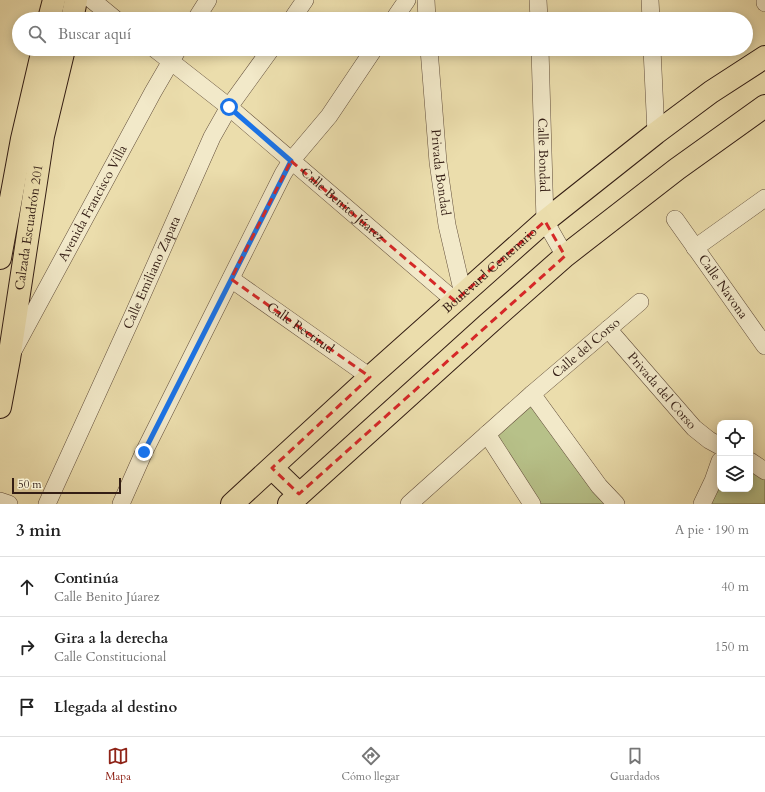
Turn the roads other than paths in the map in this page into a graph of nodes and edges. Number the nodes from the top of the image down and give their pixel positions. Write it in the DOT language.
graph roads {
  1 [pos="54,0"];
  2 [pos="76,0"];
  3 [pos="92,0"];
  4 [pos="208,0"];
  5 [pos="305,0"];
  6 [pos="407,0"];
  7 [pos="426,0"];
  8 [pos="538,0"];
  9 [pos="650,0"];
  10 [pos="765,0"];
  11 [pos="765,3"];
  12 [pos="51,12"];
  13 [pos="73,12"];
  14 [pos="107,12"];
  15 [pos="200,12"];
  16 [pos="297,12"];
  17 [pos="399,12"];
  18 [pos="427,12"];
  19 [pos="539,12"];
  20 [pos="651,12"];
  21 [pos="41,56"];
  22 [pos="62,56"];
  23 [pos="173,56"];
  24 [pos="175,56"];
  25 [pos="265,56"];
  26 [pos="369,56"];
  27 [pos="430,56"];
  28 [pos="540,56"];
  29 [pos="652,56"];
  30 [pos="765,57"];
  31 [pos="765,106"];
  32 [pos="229,107"];
  33 [pos="656,133"];
  34 [pos="291,161"];
  35 [pos="765,198"];
  36 [pos="674,219"];
  37 [pos="545,221"];
  38 [pos="695,248"];
  39 [pos="565,256"];
  40 [pos="0,258"];
  41 [pos="231,279"];
  42 [pos="459,297"];
  43 [pos="640,302"];
  44 [pos="608,330"];
  45 [pos="765,346"];
  46 [pos="9,359"];
  47 [pos="370,377"];
  48 [pos="532,394"];
  49 [pos="0,407"];
  50 [pos="487,434"];
  51 [pos="717,444"];
  52 [pos="753,463"];
  53 [pos="272,468"];
  54 [pos="717,470"];
  55 [pos="765,471"];
  56 [pos="294,499"];
  57 [pos="0,501"];
  58 [pos="9,504"];
  59 [pos="47,504"];
  60 [pos="121,504"];
  61 [pos="232,504"];
  62 [pos="409,504"];
  63 [pos="532,504"];
  64 [pos="616,504"];
  65 [pos="702,504"];
  1 -- 12 [label="main road"];
  2 -- 13 [label="main road"];
  3 -- 14 [label="street"];
  4 -- 15 [label="street"];
  5 -- 16 [label="street"];
  6 -- 17 [label="street"];
  7 -- 18 [label="street"];
  8 -- 19 [label="street"];
  9 -- 20 [label="street"];
  10 -- 11 [label="street"];
  21 -- 40 [label="main road, Calzada Escuadrón 201"];
  22 -- 46 [label="main road, Calzada Escuadrón 201"];
  23 -- 46 [label="street, Avenida Francisco Villa"];
  24 -- 32 [label="street, Calle Benito Júarez"];
  25 -- 32 [label="street, Calle Emiliano Zapata"];
  26 -- 34 [label="street"];
  27 -- 42 [label="street, Privada Bondad"];
  28 -- 37 [label="street, Calle Bondad"];
  29 -- 33 [label="street"];
  30 -- 33 [label="main road, Boulevard Centenario"];
  31 -- 39 [label="main road"];
  32 -- 34 [label="street, Calle Benito Júarez"];
  32 -- 59 [label="street, Calle Emiliano Zapata"];
  33 -- 37 [label="main road, Boulevard Centenario"];
  34 -- 41 [label="street"];
  34 -- 42 [label="street, Calle Benito Júarez"];
  35 -- 38 [label="street, Calle Navona"];
  36 -- 38 [label="street, Calle Navona"];
  37 -- 39 [label="street, Calle Bondad"];
  37 -- 42 [label="main road, Boulevard Centenario"];
  38 -- 45 [label="street, Calle Navona"];
  39 -- 56 [label="main road"];
  41 -- 47 [label="street, Calle Rectitud"];
  41 -- 60 [label="street"];
  42 -- 47 [label="main road, Boulevard Centenario"];
  43 -- 44 [label="street, Calle del Corso"];
  44 -- 48 [label="street, Calle del Corso"];
  44 -- 51 [label="street, Privada del Corso"];
  46 -- 49 [label="main road, Calzada Escuadrón 201"];
  47 -- 53 [label="main road, Boulevard Centenario"];
  48 -- 50 [label="street, Calle del Corso"];
  48 -- 64 [label="street"];
  50 -- 62 [label="street, Calle del Corso"];
  50 -- 63 [label="street"];
  52 -- 55 [label="street"];
  53 -- 56 [label="main road"];
  53 -- 61 [label="main road, Boulevard Centenario"];
  54 -- 65 [label="street"];
  57 -- 58 [label="street"];
}
